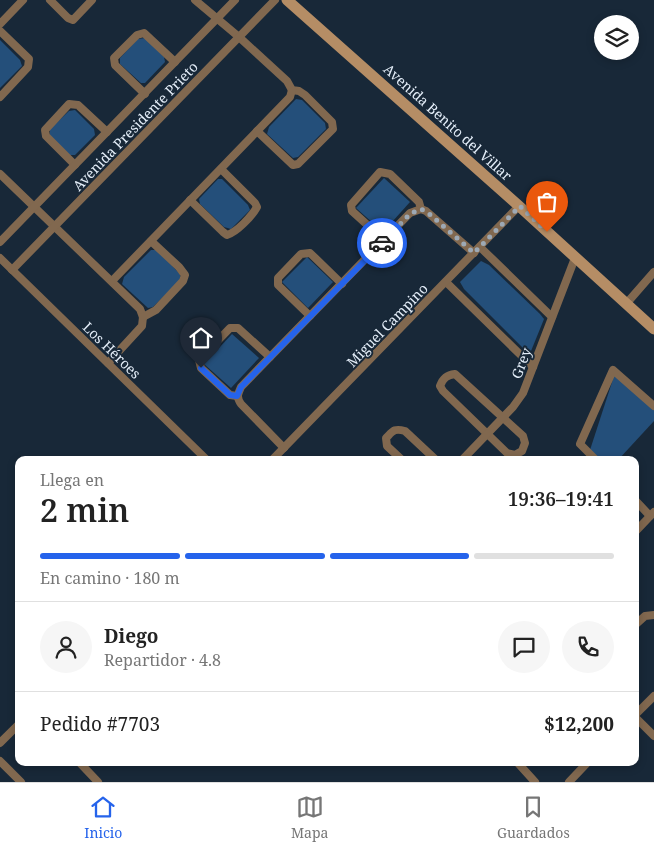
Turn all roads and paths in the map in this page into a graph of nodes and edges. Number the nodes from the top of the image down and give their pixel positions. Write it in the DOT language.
graph roads {
  1 [pos="23,0"];
  2 [pos="50,0"];
  3 [pos="92,0"];
  4 [pos="195,0"];
  5 [pos="235,0"];
  6 [pos="275,0"];
  7 [pos="287,0"];
  8 [pos="217,19"];
  9 [pos="0,24"];
  10 [pos="0,31"];
  11 [pos="240,37"];
  12 [pos="175,62"];
  13 [pos="292,90"];
  14 [pos="145,94"];
  15 [pos="0,97"];
  16 [pos="257,131"];
  17 [pos="107,132"];
  18 [pos="75,166"];
  19 [pos="220,169"];
  20 [pos="0,174"];
  21 [pos="190,200"];
  22 [pos="520,206"];
  23 [pos="34,208"];
  24 [pos="420,209"];
  25 [pos="53,227"];
  26 [pos="384,240"];
  27 [pos="152,241"];
  28 [pos="0,242"];
  29 [pos="477,250"];
  30 [pos="0,258"];
  31 [pos="575,258"];
  32 [pos="12,270"];
  33 [pos="654,272"];
  34 [pos="112,281"];
  35 [pos="446,282"];
  36 [pos="342,284"];
  37 [pos="626,304"];
  38 [pos="310,316"];
  39 [pos="143,317"];
  40 [pos="552,317"];
  41 [pos="654,329"];
  42 [pos="270,357"];
  43 [pos="108,363"];
  44 [pos="533,367"];
  45 [pos="237,396"];
  46 [pos="654,406"];
  47 [pos="503,417"];
  48 [pos="487,434"];
  49 [pos="284,448"];
  50 [pos="202,456"];
  51 [pos="276,456"];
  52 [pos="398,456"];
  53 [pos="432,456"];
  54 [pos="466,456"];
  55 [pos="592,456"];
  56 [pos="639,503"];
  57 [pos="652,514"];
  58 [pos="639,528"];
  59 [pos="653,615"];
  60 [pos="639,621"];
  61 [pos="654,696"];
  62 [pos="639,712"];
  63 [pos="639,720"];
  64 [pos="15,728"];
  65 [pos="654,736"];
  66 [pos="0,743"];
  67 [pos="0,761"];
  68 [pos="83,766"];
  69 [pos="521,766"];
  70 [pos="584,766"];
  71 [pos="21,782"];
  72 [pos="98,782"];
  73 [pos="535,782"];
  74 [pos="569,782"];
  1 -- 9 [label="street"];
  2 -- 3 [label="street"];
  4 -- 8 [label="street"];
  5 -- 8 [label="street, Avenida Presidente Prieto"];
  6 -- 11 [label="street, Avenida Presidente Prieto"];
  7 -- 22 [label="street, Avenida Benito del Villar"];
  8 -- 11 [label="street"];
  8 -- 12 [label="street, Avenida Presidente Prieto"];
  10 -- 15 [label="street"];
  11 -- 13 [label="street"];
  11 -- 25 [label="street, Avenida Presidente Prieto"];
  12 -- 14 [label="street, Avenida Presidente Prieto"];
  12 -- 14 [label="street"];
  13 -- 16 [label="street"];
  13 -- 16 [label="street"];
  14 -- 17 [label="street, Avenida Presidente Prieto"];
  16 -- 19 [label="street"];
  17 -- 18 [label="street, Avenida Presidente Prieto"];
  17 -- 18 [label="street"];
  18 -- 23 [label="street, Avenida Presidente Prieto"];
  19 -- 21 [label="street"];
  19 -- 21 [label="street"];
  20 -- 23 [label="street"];
  21 -- 27 [label="street"];
  22 -- 29 [label="street, Miguel Campino"];
  22 -- 31 [label="street, Avenida Benito del Villar"];
  23 -- 25 [label="street"];
  23 -- 28 [label="street, Avenida Presidente Prieto"];
  24 -- 26 [label="street"];
  24 -- 26 [label="street"];
  24 -- 29 [label="street"];
  25 -- 32 [label="street, Avenida Presidente Prieto"];
  25 -- 34 [label="street"];
  26 -- 36 [label="street"];
  27 -- 34 [label="street"];
  27 -- 39 [label="street"];
  29 -- 35 [label="street, Miguel Campino"];
  29 -- 40 [label="street"];
  30 -- 32 [label="street, Los Héroes"];
  31 -- 37 [label="street, Avenida Benito del Villar"];
  31 -- 40 [label="street, Grey"];
  32 -- 43 [label="street, Los Héroes"];
  33 -- 37 [label="street"];
  34 -- 39 [label="street"];
  35 -- 44 [label="street"];
  35 -- 49 [label="street, Miguel Campino"];
  36 -- 38 [label="street"];
  36 -- 38 [label="street"];
  37 -- 41 [label="street, Avenida Benito del Villar"];
  38 -- 42 [label="street"];
  39 -- 43 [label="street"];
  40 -- 44 [label="street, Grey"];
  42 -- 45 [label="street"];
  42 -- 45 [label="street"];
  43 -- 50 [label="street, Los Héroes"];
  44 -- 47 [label="street, Grey"];
  45 -- 49 [label="street"];
  46 -- 55 [label="street"];
  47 -- 48 [label="street, Grey"];
  47 -- 48 [label="street"];
  47 -- 48 [label="street"];
  48 -- 54 [label="street, Grey"];
  49 -- 51 [label="street, Miguel Campino"];
  52 -- 53 [label="street"];
  56 -- 57 [label="street"];
  57 -- 58 [label="street"];
  59 -- 60 [label="street"];
  61 -- 62 [label="street"];
  63 -- 65 [label="street"];
  64 -- 66 [label="street"];
  67 -- 71 [label="street"];
  68 -- 72 [label="street"];
  69 -- 73 [label="street"];
  70 -- 74 [label="street"];
}
